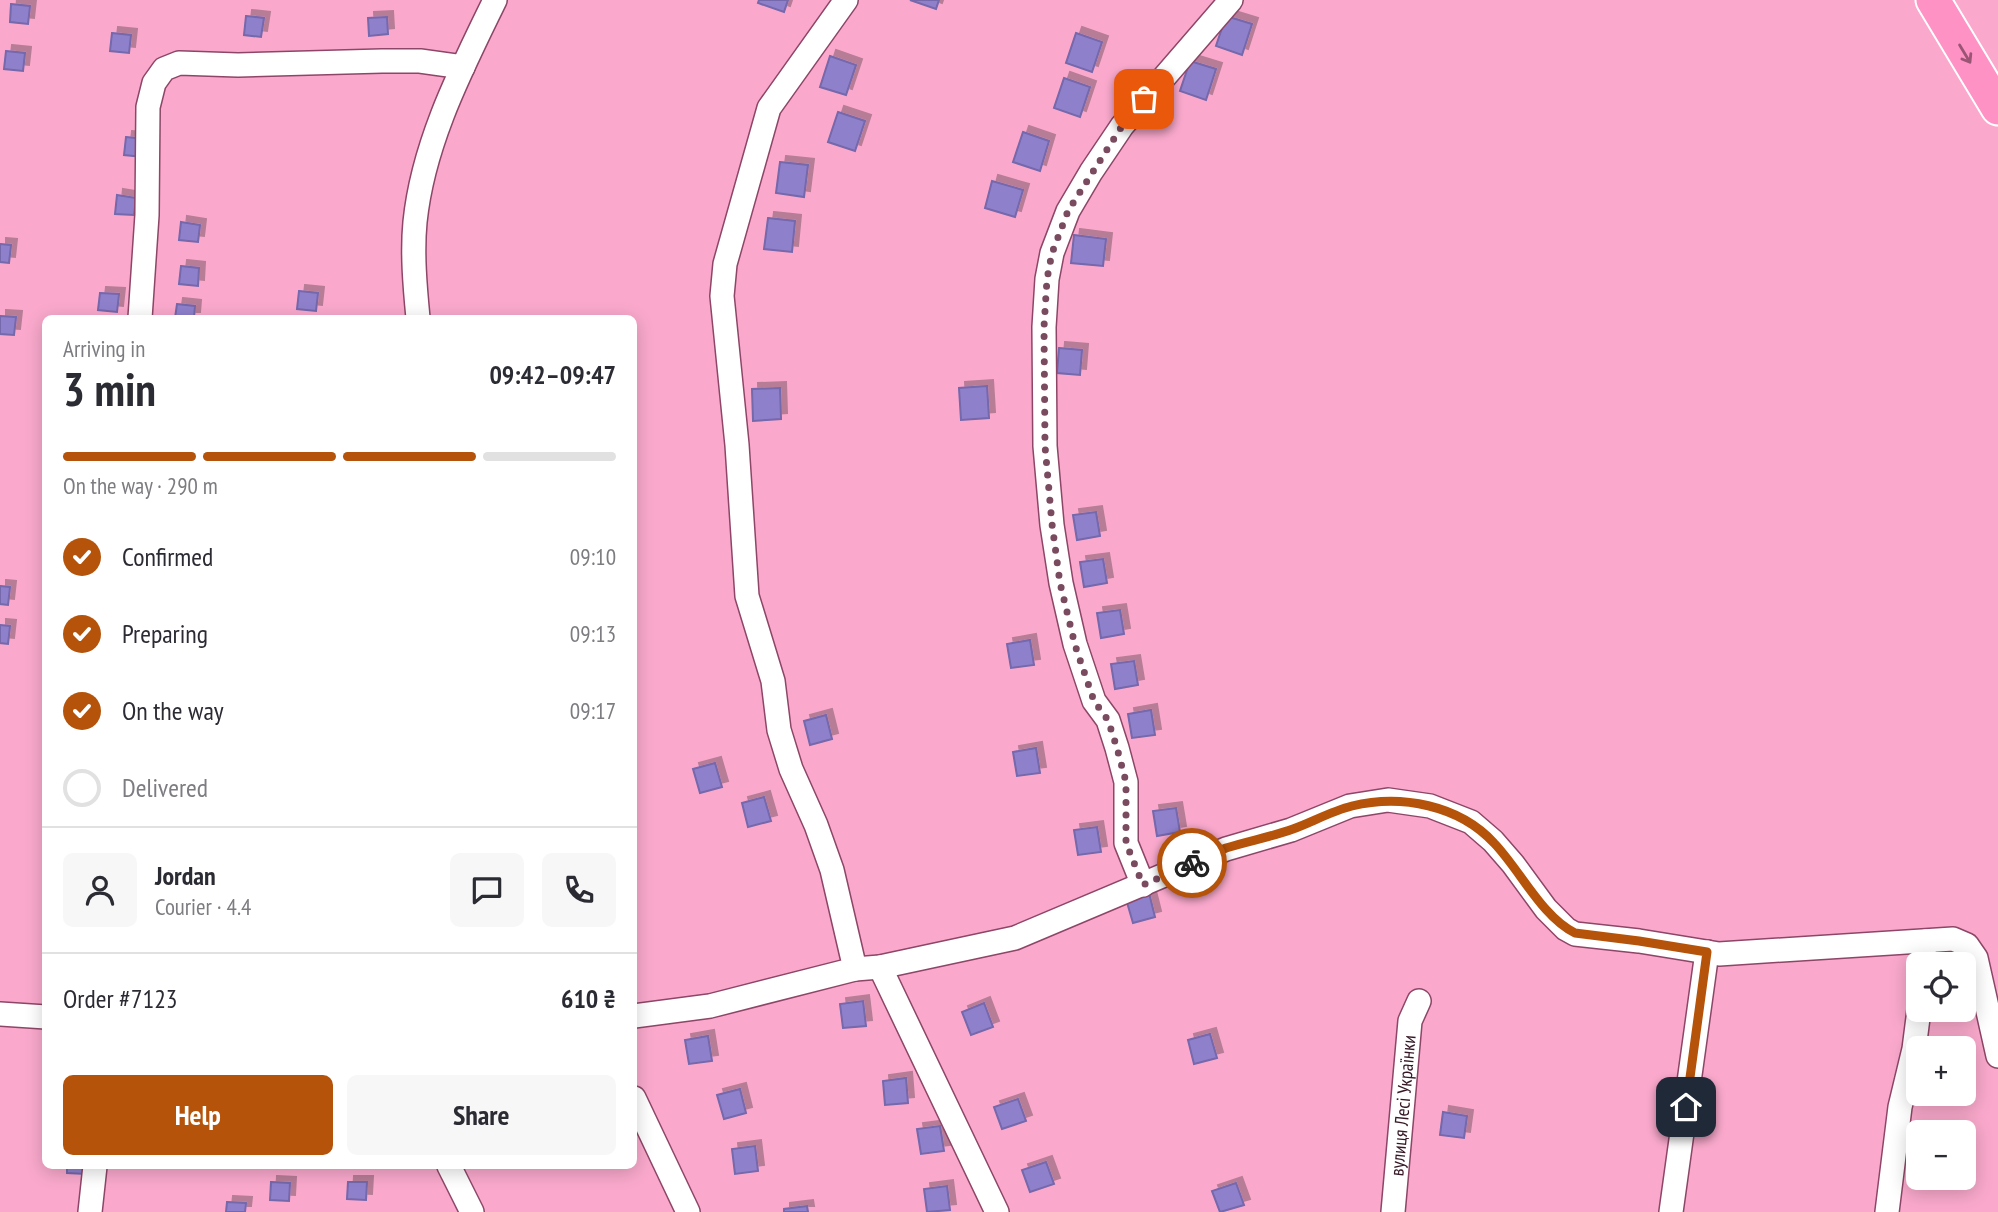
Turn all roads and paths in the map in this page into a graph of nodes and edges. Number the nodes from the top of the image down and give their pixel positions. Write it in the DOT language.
graph roads {
  1 [pos="495,0"];
  2 [pos="846,0"];
  3 [pos="1231,0"];
  4 [pos="1933,0"];
  5 [pos="463,66"];
  6 [pos="1998,108"];
  7 [pos="140,315"];
  8 [pos="418,315"];
  9 [pos="1143,885"];
  10 [pos="1925,940"];
  11 [pos="1707,952"];
  12 [pos="1924,952"];
  13 [pos="880,967"];
  14 [pos="855,969"];
  15 [pos="1419,1001"];
  16 [pos="0,1014"];
  17 [pos="637,1016"];
  18 [pos="42,1017"];
  19 [pos="1917,1022"];
  20 [pos="1998,1056"];
  21 [pos="637,1104"];
  22 [pos="94,1169"];
  23 [pos="450,1169"];
  24 [pos="90,1212"];
  25 [pos="472,1212"];
  26 [pos="688,1212"];
  27 [pos="997,1212"];
  28 [pos="1393,1212"];
  29 [pos="1671,1212"];
  30 [pos="1887,1212"];
  1 -- 5 [label="street"];
  2 -- 14 [label="street"];
  3 -- 9 [label="street"];
  4 -- 6 [label="highway, one-way"];
  5 -- 7 [label="street"];
  5 -- 8 [label="street"];
  9 -- 11 [label="street"];
  9 -- 13 [label="street"];
  10 -- 11 [label="street"];
  10 -- 12 [label="street"];
  10 -- 20 [label="street"];
  11 -- 29 [label="street"];
  13 -- 14 [label="street"];
  13 -- 27 [label="street"];
  14 -- 17 [label="street"];
  15 -- 28 [label="street, вулиця Лесі Українки"];
  16 -- 18 [label="street"];
  19 -- 30 [label="street"];
  21 -- 26 [label="street"];
  22 -- 24 [label="street"];
  23 -- 25 [label="street"];
}
